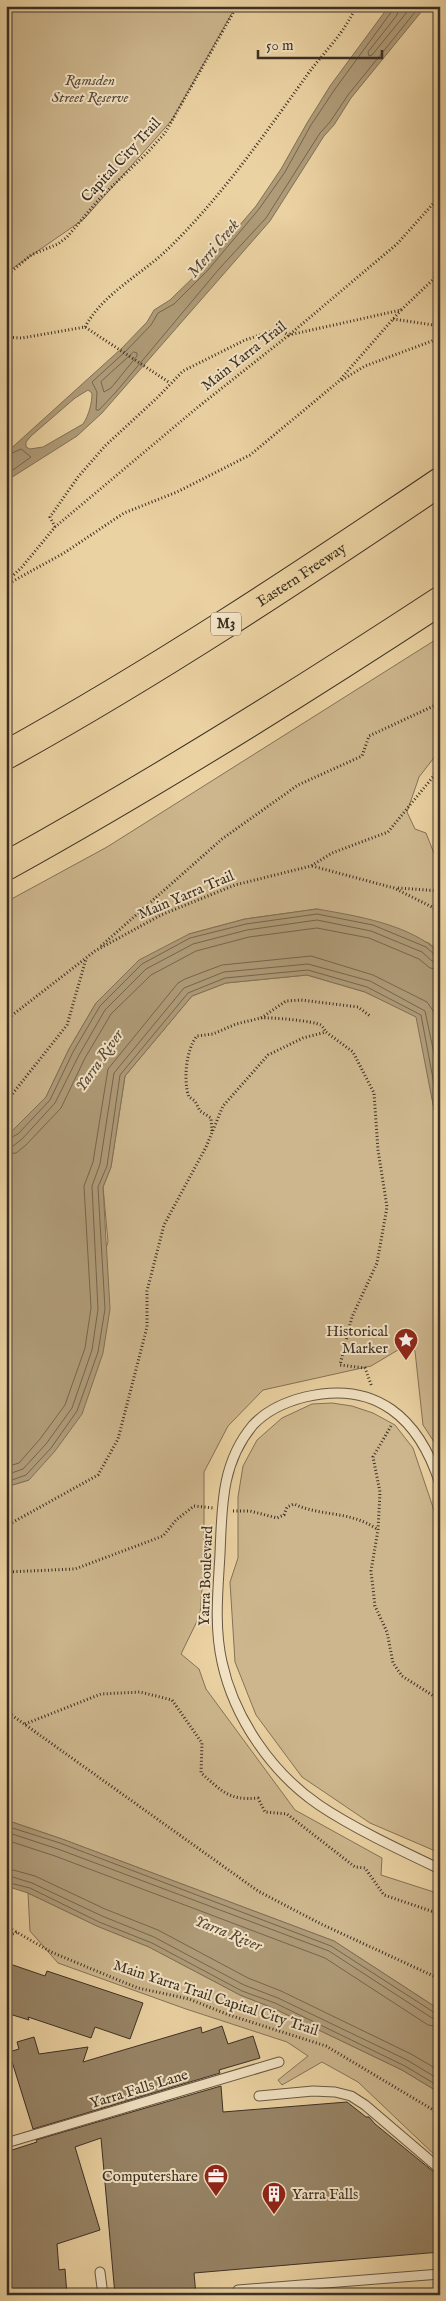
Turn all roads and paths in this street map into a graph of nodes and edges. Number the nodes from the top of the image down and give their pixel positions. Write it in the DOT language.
graph roads {
  1 [pos="237,6"];
  2 [pos="356,6"];
  3 [pos="440,196"];
  4 [pos="440,273"];
  5 [pos="6,276"];
  6 [pos="401,310"];
  7 [pos="394,319"];
  8 [pos="440,326"];
  9 [pos="85,327"];
  10 [pos="289,335"];
  11 [pos="6,338"];
  12 [pos="440,338"];
  13 [pos="338,382"];
  14 [pos="170,383"];
  15 [pos="440,482"];
  16 [pos="55,527"];
  17 [pos="6,584"];
  18 [pos="440,601"];
  19 [pos="440,703"];
  20 [pos="6,755"];
  21 [pos="440,766"];
  22 [pos="6,866"];
  23 [pos="311,866"];
  24 [pos="394,888"];
  25 [pos="440,891"];
  26 [pos="440,911"];
  27 [pos="95,951"];
  28 [pos="86,958"];
  29 [pos="370,1016"];
  30 [pos="261,1018"];
  31 [pos="6,1020"];
  32 [pos="326,1032"];
  33 [pos="6,1102"];
  34 [pos="212,1134"];
  35 [pos="378,1400"];
  36 [pos="440,1484"];
  37 [pos="222,1508"];
  38 [pos="6,1526"];
  39 [pos="378,1530"];
  40 [pos="6,1572"];
  41 [pos="440,1700"];
  42 [pos="6,1711"];
  43 [pos="25,1724"];
  44 [pos="440,1869"];
  45 [pos="440,1920"];
  46 [pos="6,1926"];
  47 [pos="18,1932"];
  48 [pos="6,1936"];
  49 [pos="440,1979"];
  50 [pos="279,2062"];
  51 [pos="258,2096"];
  52 [pos="440,2114"];
  53 [pos="6,2143"];
  54 [pos="440,2170"];
  55 [pos="100,2272"];
  56 [pos="440,2274"];
  57 [pos="238,2290"];
  58 [pos="103,2295"];
  1 -- 5 [label="path, Capital City Trail"];
  2 -- 9 [label="path"];
  3 -- 10 [label="path, Main Yarra Trail"];
  4 -- 6 [label="path"];
  6 -- 7 [label="path"];
  6 -- 10 [label="path"];
  7 -- 8 [label="path"];
  7 -- 13 [label="path"];
  9 -- 11 [label="path"];
  9 -- 14 [label="path"];
  10 -- 14 [label="path"];
  10 -- 16 [label="path, Main Yarra Trail"];
  12 -- 13 [label="path"];
  13 -- 17 [label="path"];
  14 -- 16 [label="path"];
  15 -- 20 [label="highway, Eastern Freeway / M3"];
  16 -- 17 [label="path, Main Yarra Trail"];
  18 -- 22 [label="highway"];
  19 -- 27 [label="path"];
  21 -- 23 [label="path"];
  23 -- 24 [label="path"];
  23 -- 27 [label="path, Main Yarra Trail"];
  24 -- 25 [label="path"];
  24 -- 26 [label="path"];
  27 -- 28 [label="path, Main Yarra Trail"];
  28 -- 31 [label="path, Main Yarra Trail"];
  28 -- 33 [label="path"];
  29 -- 30 [label="path"];
  30 -- 32 [label="path"];
  30 -- 34 [label="path"];
  32 -- 34 [label="path"];
  32 -- 35 [label="path"];
  34 -- 38 [label="path"];
  35 -- 36 [label="lane, Yarra Boulevard"];
  35 -- 37 [label="lane, Yarra Boulevard"];
  35 -- 39 [label="path"];
  37 -- 39 [label="path"];
  37 -- 40 [label="path"];
  37 -- 44 [label="lane, Yarra Boulevard"];
  39 -- 41 [label="path"];
  42 -- 43 [label="path"];
  43 -- 45 [label="path"];
  43 -- 49 [label="path"];
  46 -- 47 [label="path, Main Yarra Trail Capital City Trail"];
  47 -- 48 [label="path"];
  47 -- 52 [label="path, Main Yarra Trail Capital City Trail"];
  50 -- 53 [label="lane, Yarra Falls Lane"];
  51 -- 54 [label="lane"];
  55 -- 58 [label="lane"];
  56 -- 57 [label="lane"];
}
